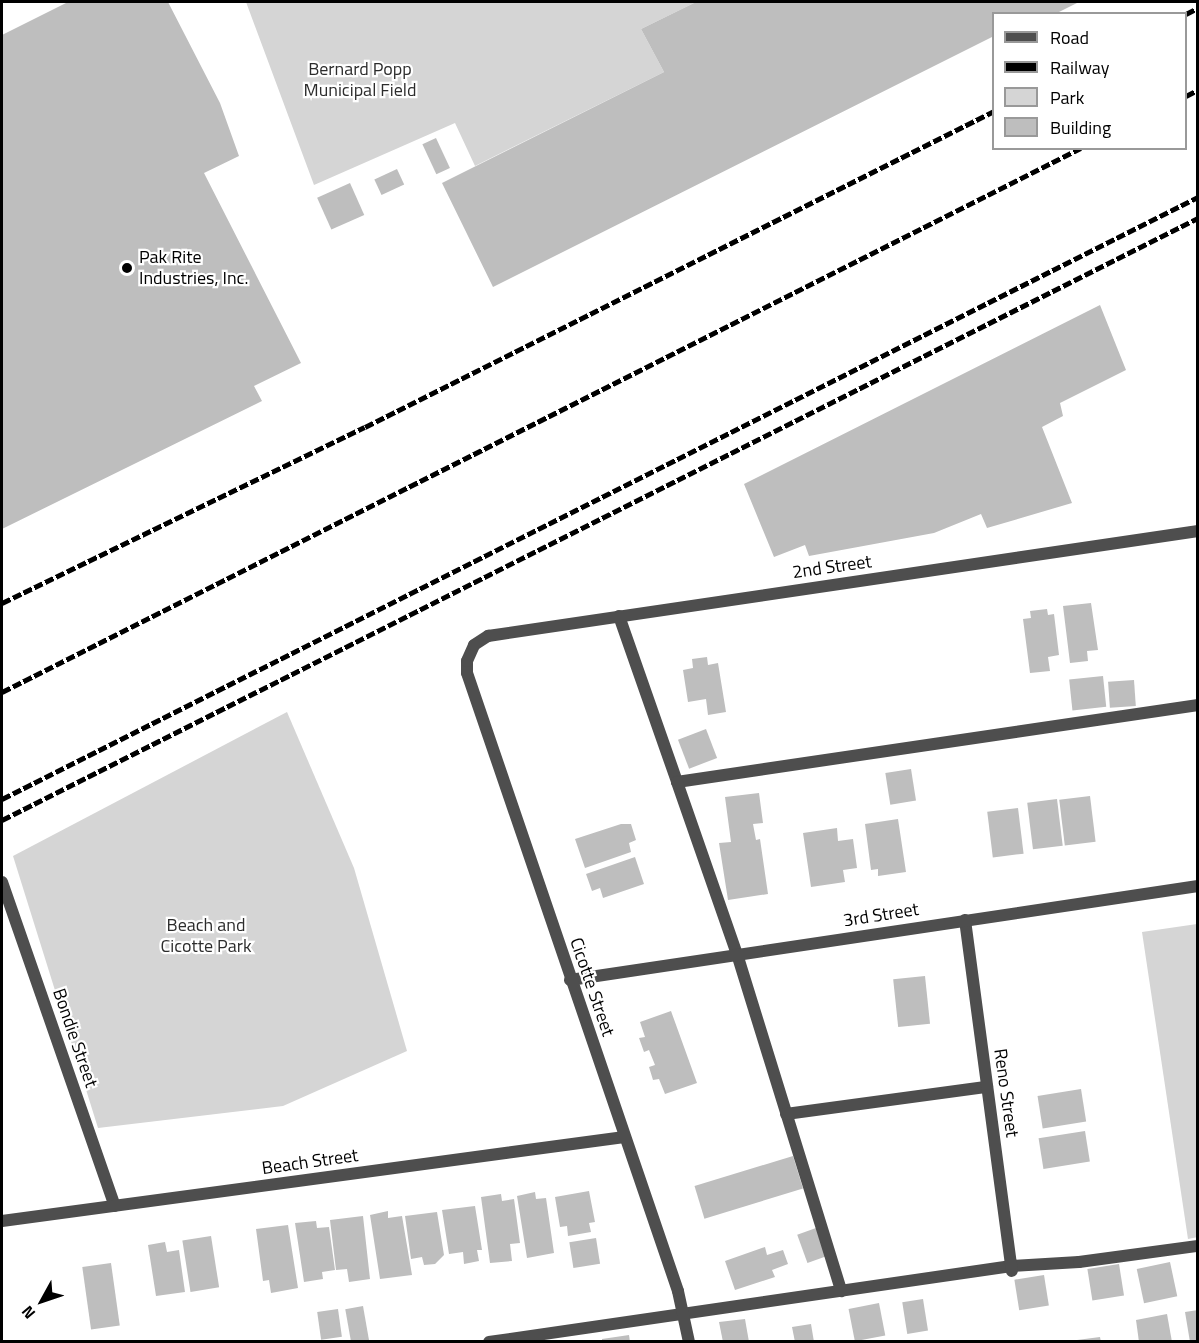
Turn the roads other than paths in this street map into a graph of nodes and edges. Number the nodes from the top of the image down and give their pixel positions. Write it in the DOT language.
graph roads {
  1 [pos="1197,531"];
  2 [pos="619,616"];
  3 [pos="474,645"];
  4 [pos="1197,705"];
  5 [pos="677,782"];
  6 [pos="2,882"];
  7 [pos="1197,886"];
  8 [pos="965,920"];
  9 [pos="737,954"];
  10 [pos="570,980"];
  11 [pos="987,1087"];
  12 [pos="786,1114"];
  13 [pos="624,1137"];
  14 [pos="115,1206"];
  15 [pos="2,1221"];
  16 [pos="1197,1246"];
  17 [pos="1011,1269"];
  18 [pos="841,1291"];
  19 [pos="684,1314"];
  20 [pos="489,1341"];
  21 [pos="689,1341"];
  1 -- 2 [label="street, 2nd Street"];
  2 -- 3 [label="street, 2nd Street"];
  2 -- 5 [label="street"];
  3 -- 10 [label="street, Cicotte Street"];
  4 -- 5 [label="street"];
  5 -- 9 [label="street"];
  6 -- 14 [label="street, Bondie Street"];
  7 -- 8 [label="street, 3rd Street"];
  8 -- 9 [label="street, 3rd Street"];
  8 -- 11 [label="street, Reno Street"];
  9 -- 10 [label="street, 3rd Street"];
  9 -- 12 [label="street"];
  10 -- 13 [label="street, Cicotte Street"];
  11 -- 12 [label="street"];
  11 -- 17 [label="street, Reno Street"];
  12 -- 18 [label="street"];
  13 -- 14 [label="street, Beach Street"];
  13 -- 19 [label="street, Cicotte Street"];
  14 -- 15 [label="street, Beach Street"];
  16 -- 17 [label="street"];
  17 -- 18 [label="street"];
  18 -- 19 [label="street"];
  19 -- 20 [label="street"];
  19 -- 21 [label="street, Cicotte Street"];
}
